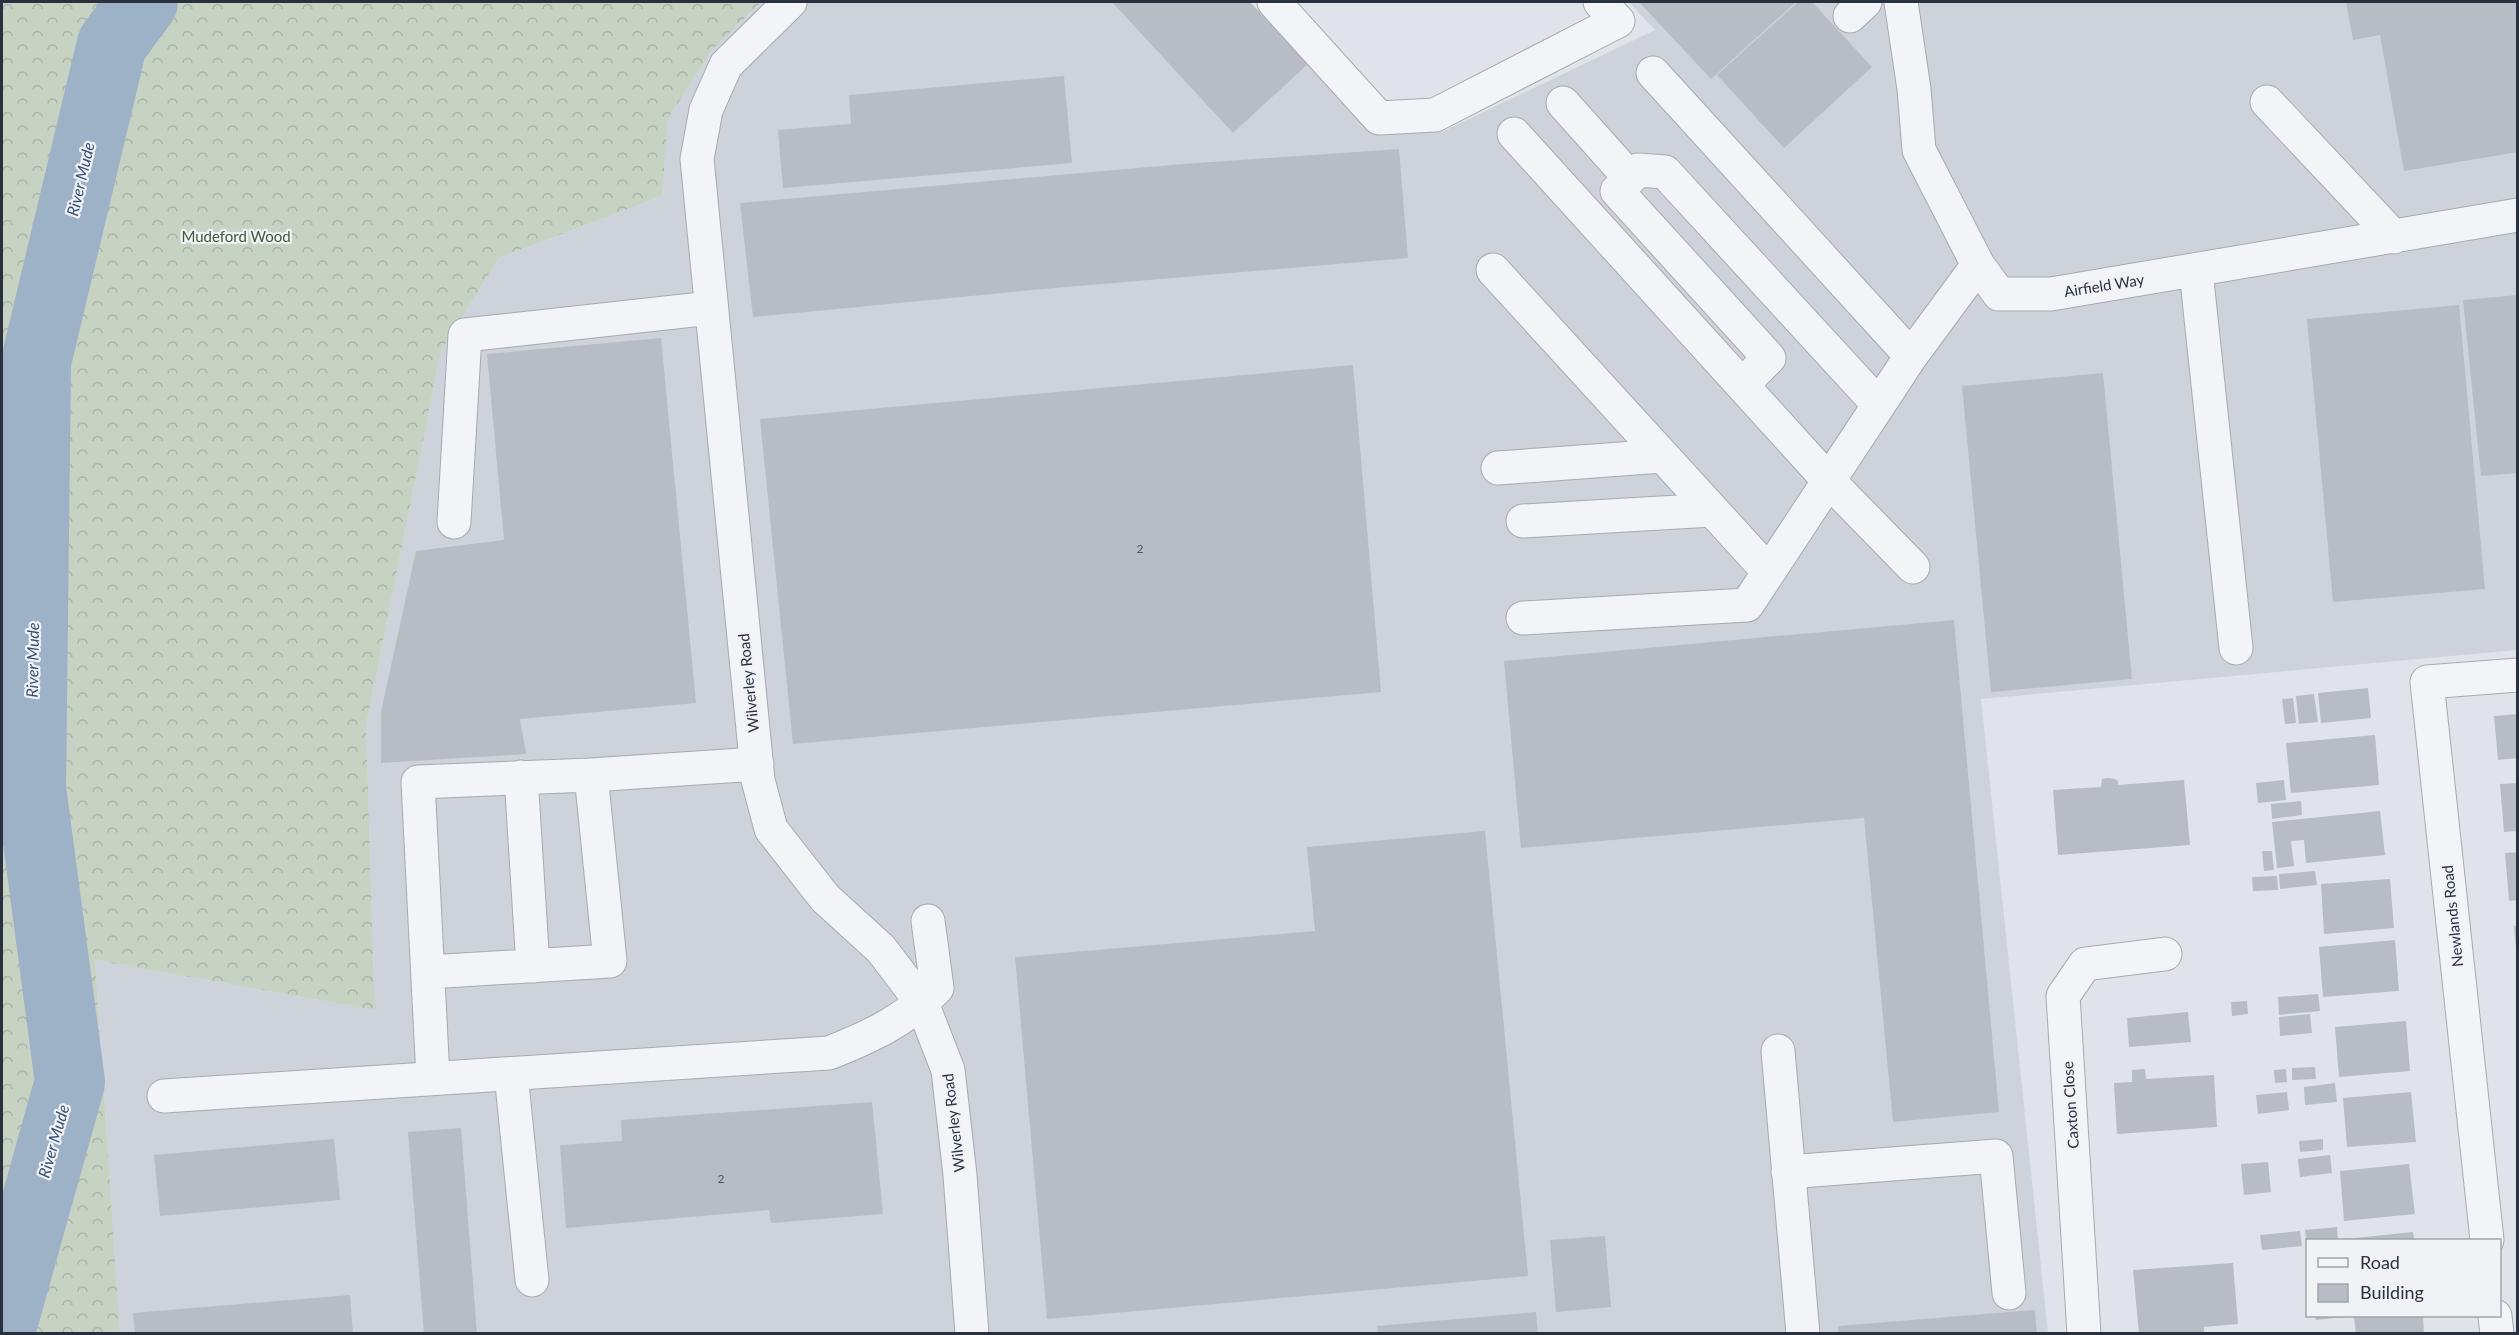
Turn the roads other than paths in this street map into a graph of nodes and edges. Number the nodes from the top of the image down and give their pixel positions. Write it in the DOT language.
graph roads {
  1 [pos="790,2"];
  2 [pos="1274,2"];
  3 [pos="1600,2"];
  4 [pos="1901,2"];
  5 [pos="1653,73"];
  6 [pos="2267,102"];
  7 [pos="1563,103"];
  8 [pos="1514,134"];
  9 [pos="1630,178"];
  10 [pos="2517,215"];
  11 [pos="2394,237"];
  12 [pos="1978,265"];
  13 [pos="1493,270"];
  14 [pos="2196,271"];
  15 [pos="711,308"];
  16 [pos="1911,356"];
  17 [pos="1742,385"];
  18 [pos="1878,404"];
  19 [pos="1662,456"];
  20 [pos="1498,468"];
  21 [pos="1828,481"];
  22 [pos="1712,510"];
  23 [pos="1523,520"];
  24 [pos="454,522"];
  25 [pos="1913,567"];
  26 [pos="1768,571"];
  27 [pos="1523,618"];
  28 [pos="2236,648"];
  29 [pos="2517,675"];
  30 [pos="757,764"];
  31 [pos="591,775"];
  32 [pos="521,777"];
  33 [pos="928,921"];
  34 [pos="2165,954"];
  35 [pos="533,966"];
  36 [pos="428,972"];
  37 [pos="922,1002"];
  38 [pos="1778,1051"];
  39 [pos="511,1074"];
  40 [pos="433,1078"];
  41 [pos="164,1096"];
  42 [pos="1788,1172"];
  43 [pos="2487,1239"];
  44 [pos="532,1280"];
  45 [pos="2009,1293"];
  46 [pos="2495,1317"];
  47 [pos="972,1334"];
  48 [pos="1803,1334"];
  49 [pos="2084,1334"];
  50 [pos="2497,1334"];
  1 -- 15 [label="street, Wilverley Road"];
  2 -- 3 [label="street"];
  4 -- 12 [label="street, Airfield Way"];
  5 -- 16 [label="street"];
  6 -- 11 [label="street"];
  7 -- 9 [label="street"];
  8 -- 17 [label="street"];
  9 -- 17 [label="street"];
  9 -- 18 [label="street"];
  10 -- 11 [label="street, Airfield Way"];
  11 -- 14 [label="street, Airfield Way"];
  12 -- 14 [label="street, Airfield Way"];
  12 -- 16 [label="street"];
  13 -- 19 [label="street"];
  14 -- 28 [label="street"];
  15 -- 24 [label="street"];
  15 -- 30 [label="street, Wilverley Road"];
  16 -- 18 [label="street"];
  17 -- 21 [label="street"];
  18 -- 21 [label="street"];
  19 -- 20 [label="street"];
  19 -- 22 [label="street"];
  21 -- 25 [label="street"];
  21 -- 26 [label="street"];
  22 -- 23 [label="street"];
  22 -- 26 [label="street"];
  26 -- 27 [label="street"];
  29 -- 43 [label="street, Newlands Road"];
  30 -- 31 [label="street"];
  30 -- 37 [label="street, Wilverley Road"];
  31 -- 32 [label="street"];
  31 -- 35 [label="street"];
  32 -- 35 [label="street"];
  32 -- 36 [label="street"];
  33 -- 37 [label="street"];
  34 -- 49 [label="street, Caxton Close"];
  35 -- 36 [label="street"];
  36 -- 40 [label="street"];
  37 -- 39 [label="street"];
  37 -- 47 [label="street, Wilverley Road"];
  38 -- 42 [label="street"];
  39 -- 40 [label="street"];
  39 -- 44 [label="street"];
  40 -- 41 [label="street"];
  42 -- 45 [label="street"];
  42 -- 48 [label="street"];
  46 -- 50 [label="street"];
}
